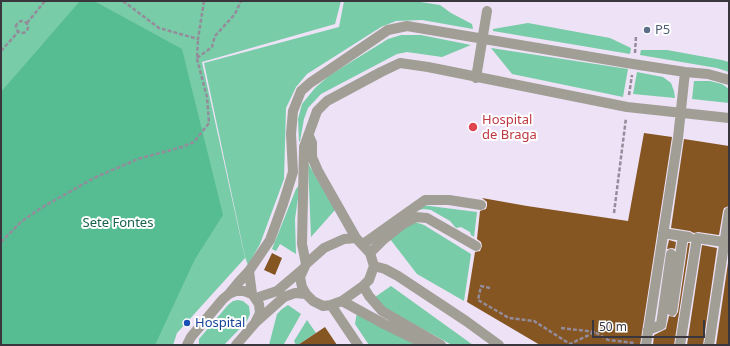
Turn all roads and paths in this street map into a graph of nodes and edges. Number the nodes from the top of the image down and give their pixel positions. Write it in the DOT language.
graph roads {
  1 [pos="45,1"];
  2 [pos="123,1"];
  3 [pos="204,1"];
  4 [pos="241,1"];
  5 [pos="487,10"];
  6 [pos="26,23"];
  7 [pos="18,32"];
  8 [pos="636,36"];
  9 [pos="198,39"];
  10 [pos="1,51"];
  11 [pos="635,55"];
  12 [pos="197,59"];
  13 [pos="632,72"];
  14 [pos="685,72"];
  15 [pos="476,78"];
  16 [pos="729,80"];
  17 [pos="627,107"];
  18 [pos="729,118"];
  19 [pos="309,136"];
  20 [pos="481,205"];
  21 [pos="729,212"];
  22 [pos="614,213"];
  23 [pos="663,233"];
  24 [pos="683,236"];
  25 [pos="697,238"];
  26 [pos="359,241"];
  27 [pos="1,242"];
  28 [pos="724,242"];
  29 [pos="476,246"];
  30 [pos="370,253"];
  31 [pos="671,254"];
  32 [pos="305,266"];
  33 [pos="374,266"];
  34 [pos="250,271"];
  35 [pos="363,286"];
  36 [pos="490,288"];
  37 [pos="229,294"];
  38 [pos="306,294"];
  39 [pos="254,296"];
  40 [pos="342,301"];
  41 [pos="331,305"];
  42 [pos="672,312"];
  43 [pos="256,322"];
  44 [pos="561,328"];
  45 [pos="648,330"];
  46 [pos="595,332"];
  47 [pos="190,342"];
  48 [pos="236,345"];
  49 [pos="358,345"];
  50 [pos="427,345"];
  51 [pos="442,345"];
  52 [pos="499,345"];
  53 [pos="642,345"];
  54 [pos="680,345"];
  55 [pos="709,345"];
  1 -- 6 [label="path"];
  2 -- 9 [label="path"];
  3 -- 9 [label="path"];
  4 -- 12 [label="path"];
  5 -- 15 [label="street"];
  6 -- 7 [label="path"];
  6 -- 7 [label="path"];
  7 -- 10 [label="path"];
  8 -- 11 [label="path"];
  9 -- 12 [label="path"];
  12 -- 27 [label="path"];
  13 -- 17 [label="path"];
  14 -- 16 [label="street"];
  14 -- 23 [label="street"];
  14 -- 34 [label="street"];
  15 -- 17 [label="street"];
  15 -- 19 [label="street"];
  17 -- 18 [label="street"];
  17 -- 22 [label="path"];
  19 -- 26 [label="street"];
  19 -- 32 [label="street"];
  20 -- 26 [label="street"];
  21 -- 28 [label="street"];
  23 -- 24 [label="street"];
  23 -- 45 [label="street"];
  24 -- 25 [label="street"];
  24 -- 42 [label="street"];
  25 -- 28 [label="street"];
  25 -- 54 [label="street"];
  26 -- 30 [label="street"];
  26 -- 32 [label="street"];
  28 -- 55 [label="street"];
  29 -- 30 [label="street"];
  30 -- 33 [label="street"];
  31 -- 45 [label="street"];
  32 -- 38 [label="street"];
  32 -- 39 [label="street"];
  33 -- 35 [label="street"];
  33 -- 52 [label="street"];
  34 -- 37 [label="street"];
  34 -- 39 [label="street"];
  35 -- 40 [label="street"];
  35 -- 51 [label="street"];
  36 -- 46 [label="path"];
  37 -- 39 [label="street"];
  37 -- 47 [label="street"];
  38 -- 41 [label="street"];
  38 -- 43 [label="street"];
  39 -- 43 [label="street"];
  40 -- 41 [label="street"];
  40 -- 50 [label="street"];
  41 -- 49 [label="street"];
  43 -- 48 [label="street"];
  44 -- 46 [label="path"];
  45 -- 53 [label="street"];
  46 -- 53 [label="path"];
}
